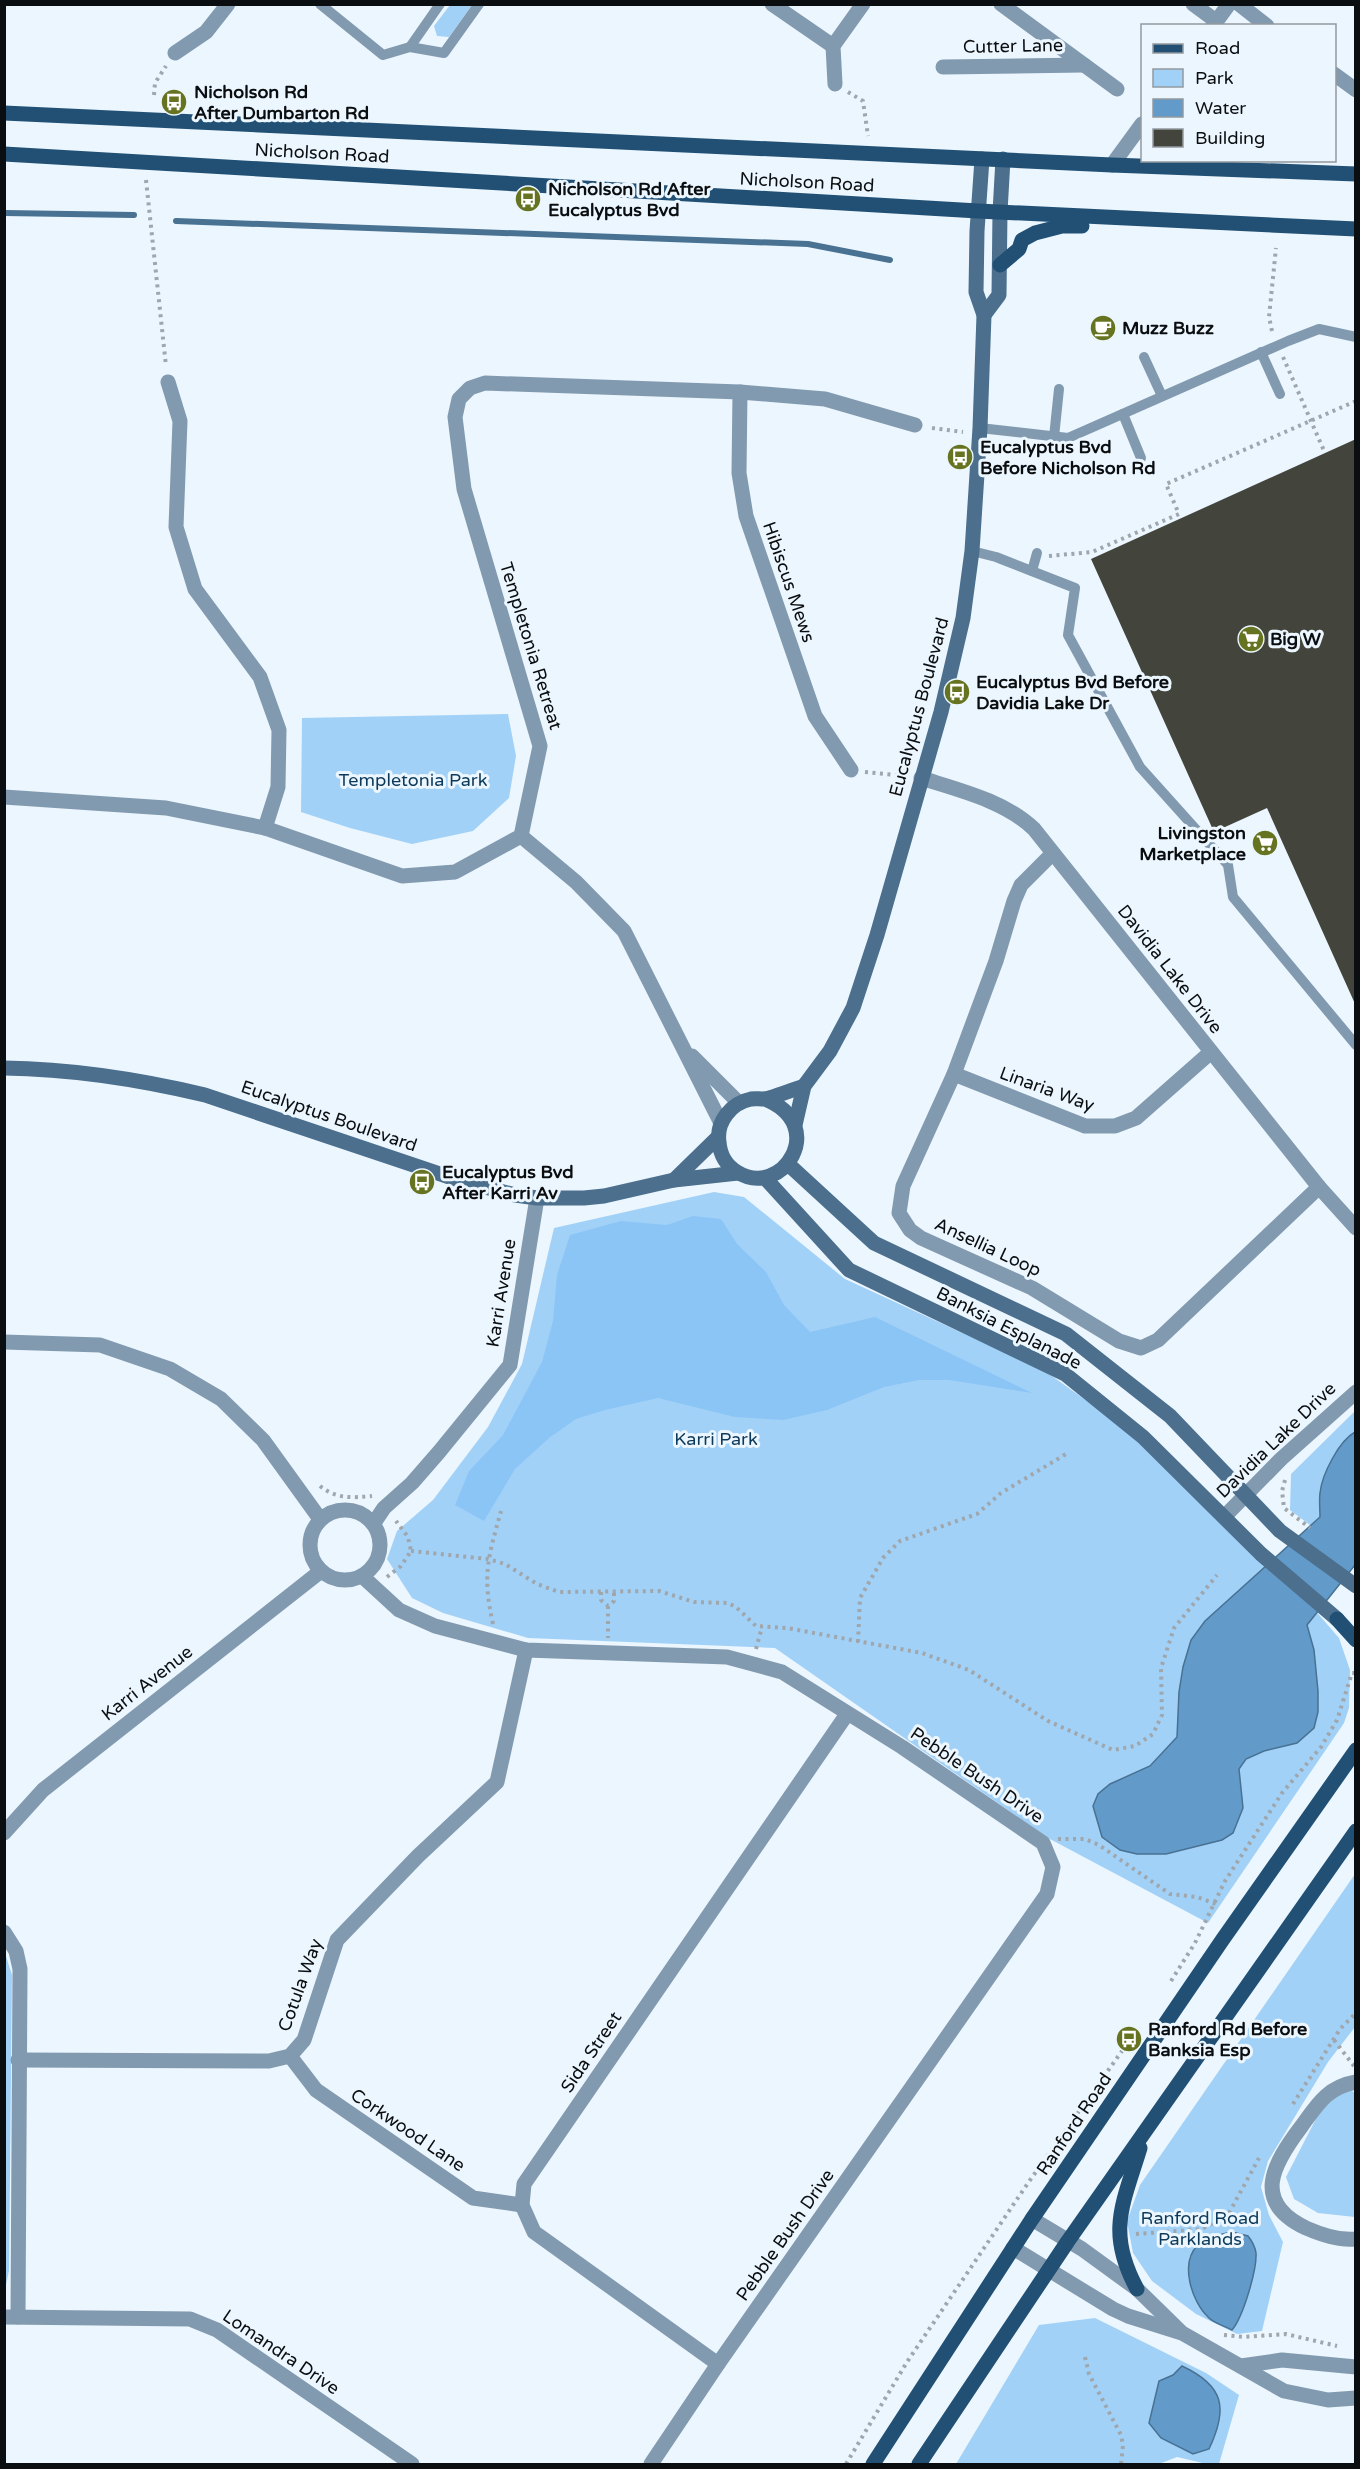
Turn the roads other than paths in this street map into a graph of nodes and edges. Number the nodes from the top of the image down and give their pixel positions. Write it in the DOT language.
graph roads {
  1 [pos="228,4"];
  2 [pos="320,4"];
  3 [pos="440,4"];
  4 [pos="479,4"];
  5 [pos="772,4"];
  6 [pos="863,4"];
  7 [pos="1001,4"];
  8 [pos="1193,4"];
  9 [pos="1229,4"];
  10 [pos="1239,4"];
  11 [pos="1214,23"];
  12 [pos="1265,24"];
  13 [pos="833,46"];
  14 [pos="410,47"];
  15 [pos="175,53"];
  16 [pos="1084,65"];
  17 [pos="943,67"];
  18 [pos="1336,75"];
  19 [pos="835,84"];
  20 [pos="1117,89"];
  21 [pos="1356,90"];
  22 [pos="4,113"];
  23 [pos="1141,127"];
  24 [pos="4,154"];
  25 [pos="982,159"];
  26 [pos="1003,159"];
  27 [pos="1179,164"];
  28 [pos="1112,165"];
  29 [pos="1356,174"];
  30 [pos="978,211"];
  31 [pos="1000,212"];
  32 [pos="1105,218"];
  33 [pos="1356,229"];
  34 [pos="1000,265"];
  35 [pos="984,315"];
  36 [pos="1356,337"];
  37 [pos="1261,352"];
  38 [pos="1144,357"];
  39 [pos="168,382"];
  40 [pos="1059,389"];
  41 [pos="740,392"];
  42 [pos="1280,394"];
  43 [pos="1162,396"];
  44 [pos="1123,414"];
  45 [pos="915,425"];
  46 [pos="980,428"];
  47 [pos="1054,437"];
  48 [pos="1141,458"];
  49 [pos="972,551"];
  50 [pos="1037,553"];
  51 [pos="1032,571"];
  52 [pos="851,770"];
  53 [pos="921,778"];
  54 [pos="4,797"];
  55 [pos="265,828"];
  56 [pos="521,836"];
  57 [pos="1053,853"];
  58 [pos="1356,1045"];
  59 [pos="684,1048"];
  60 [pos="1211,1052"];
  61 [pos="4,1068"];
  62 [pos="954,1074"];
  63 [pos="804,1086"];
  64 [pos="765,1099"];
  65 [pos="739,1103"];
  66 [pos="795,1125"];
  67 [pos="719,1130"];
  68 [pos="788,1164"];
  69 [pos="738,1173"];
  70 [pos="765,1178"];
  71 [pos="674,1180"];
  72 [pos="1319,1187"];
  73 [pos="537,1198"];
  74 [pos="1356,1228"];
  75 [pos="4,1342"];
  76 [pos="1356,1392"];
  77 [pos="1244,1496"];
  78 [pos="1224,1517"];
  79 [pos="321,1519"];
  80 [pos="374,1523"];
  81 [pos="321,1571"];
  82 [pos="362,1576"];
  83 [pos="1356,1586"];
  84 [pos="1338,1619"];
  85 [pos="1356,1640"];
  86 [pos="526,1650"];
  87 [pos="847,1714"];
  88 [pos="1356,1741"];
  89 [pos="1353,1754"];
  90 [pos="1356,1832"];
  91 [pos="4,1833"];
  92 [pos="4,1932"];
  93 [pos="290,2056"];
  94 [pos="18,2060"];
  95 [pos="1356,2082"];
  96 [pos="1145,2133"];
  97 [pos="522,2205"];
  98 [pos="1032,2219"];
  99 [pos="1356,2239"];
  100 [pos="1068,2241"];
  101 [pos="1013,2248"];
  102 [pos="1049,2270"];
  103 [pos="1137,2289"];
  104 [pos="11,2317"];
  105 [pos="1182,2333"];
  106 [pos="718,2364"];
  107 [pos="1240,2366"];
  108 [pos="1356,2367"];
  109 [pos="1356,2398"];
  110 [pos="412,2464"];
  111 [pos="651,2464"];
  112 [pos="873,2464"];
  113 [pos="919,2464"];
  1 -- 15 [label="street"];
  2 -- 14 [label="lane"];
  3 -- 14 [label="lane"];
  4 -- 14 [label="lane"];
  5 -- 13 [label="street"];
  6 -- 13 [label="street"];
  7 -- 16 [label="street, Cutter Lane"];
  8 -- 11 [label="street"];
  9 -- 11 [label="street"];
  10 -- 12 [label="street"];
  13 -- 19 [label="street"];
  16 -- 17 [label="street, Cutter Lane"];
  16 -- 20 [label="street, Cutter Lane"];
  18 -- 21 [label="street"];
  22 -- 25 [label="main road, Nicholson Road"];
  23 -- 28 [label="street"];
  24 -- 30 [label="main road, Nicholson Road"];
  25 -- 26 [label="main road, Nicholson Road"];
  25 -- 30 [label="street, Eucalyptus Boulevard"];
  26 -- 28 [label="main road, Nicholson Road"];
  26 -- 31 [label="street, Eucalyptus Boulevard"];
  27 -- 28 [label="main road, Nicholson Road"];
  27 -- 29 [label="main road, Nicholson Road"];
  30 -- 31 [label="main road, Nicholson Road"];
  30 -- 35 [label="street, Eucalyptus Boulevard"];
  31 -- 32 [label="main road, Nicholson Road"];
  31 -- 34 [label="street, Eucalyptus Boulevard"];
  32 -- 33 [label="main road, Nicholson Road"];
  32 -- 34 [label="main road"];
  34 -- 35 [label="street, Eucalyptus Boulevard"];
  35 -- 46 [label="street, Eucalyptus Boulevard"];
  36 -- 37 [label="lane"];
  37 -- 42 [label="lane"];
  37 -- 43 [label="lane"];
  38 -- 43 [label="lane"];
  39 -- 55 [label="street"];
  40 -- 47 [label="lane"];
  41 -- 45 [label="street, Templetonia Retreat"];
  41 -- 52 [label="street, Hibiscus Mews"];
  41 -- 56 [label="street, Templetonia Retreat"];
  43 -- 44 [label="lane"];
  44 -- 47 [label="lane"];
  44 -- 48 [label="lane"];
  46 -- 47 [label="lane"];
  46 -- 49 [label="street, Eucalyptus Boulevard"];
  49 -- 51 [label="lane"];
  49 -- 53 [label="street, Eucalyptus Boulevard"];
  50 -- 51 [label="lane"];
  51 -- 58 [label="lane"];
  53 -- 57 [label="street, Davidia Lake Drive"];
  53 -- 63 [label="street, Eucalyptus Boulevard"];
  54 -- 55 [label="street"];
  55 -- 56 [label="street"];
  56 -- 59 [label="street"];
  57 -- 60 [label="street, Davidia Lake Drive"];
  57 -- 62 [label="street, Ansellia Loop"];
  59 -- 65 [label="street"];
  59 -- 67 [label="street"];
  60 -- 62 [label="street, Linaria Way"];
  60 -- 72 [label="street, Davidia Lake Drive"];
  61 -- 73 [label="street, Eucalyptus Boulevard"];
  62 -- 72 [label="street, Ansellia Loop"];
  63 -- 64 [label="street"];
  63 -- 66 [label="street, Eucalyptus Boulevard"];
  64 -- 65 [label="street"];
  64 -- 66 [label="street"];
  65 -- 67 [label="street"];
  66 -- 68 [label="street, Eucalyptus Boulevard"];
  67 -- 69 [label="street"];
  67 -- 71 [label="street"];
  68 -- 70 [label="street"];
  68 -- 77 [label="street, Banksia Esplanade"];
  69 -- 70 [label="street, Eucalyptus Boulevard"];
  69 -- 71 [label="street, Eucalyptus Boulevard"];
  70 -- 78 [label="street, Banksia Esplanade"];
  71 -- 73 [label="street, Eucalyptus Boulevard"];
  72 -- 74 [label="street, Davidia Lake Drive"];
  73 -- 80 [label="street, Karri Avenue"];
  75 -- 79 [label="street"];
  76 -- 77 [label="street, Davidia Lake Drive"];
  77 -- 78 [label="street, Davidia Lake Drive"];
  77 -- 83 [label="street, Banksia Esplanade"];
  78 -- 84 [label="street, Banksia Esplanade"];
  79 -- 80 [label="street"];
  79 -- 81 [label="street"];
  80 -- 82 [label="street"];
  81 -- 82 [label="street"];
  81 -- 91 [label="street, Karri Avenue"];
  82 -- 86 [label="street, Pebble Bush Drive"];
  84 -- 85 [label="main road"];
  86 -- 87 [label="street, Pebble Bush Drive"];
  86 -- 93 [label="street, Cotula Way"];
  87 -- 97 [label="street, Sida Street"];
  87 -- 106 [label="street, Pebble Bush Drive"];
  88 -- 89 [label="main road, Ranford Road"];
  89 -- 98 [label="main road, Ranford Road"];
  90 -- 96 [label="main road"];
  92 -- 94 [label="street"];
  93 -- 94 [label="street, Cotula Way"];
  93 -- 97 [label="street, Corkwood Lane"];
  94 -- 104 [label="street"];
  95 -- 99 [label="street"];
  96 -- 100 [label="main road"];
  96 -- 103 [label="main road"];
  97 -- 106 [label="street"];
  98 -- 100 [label="street"];
  98 -- 101 [label="main road, Ranford Road"];
  100 -- 102 [label="main road"];
  100 -- 103 [label="street"];
  101 -- 102 [label="street"];
  101 -- 112 [label="main road, Ranford Road"];
  102 -- 105 [label="street"];
  102 -- 113 [label="main road"];
  103 -- 105 [label="street"];
  104 -- 110 [label="street, Lomandra Drive"];
  105 -- 107 [label="street"];
  106 -- 111 [label="street, Pebble Bush Drive"];
  107 -- 108 [label="street"];
  107 -- 109 [label="street"];
}
